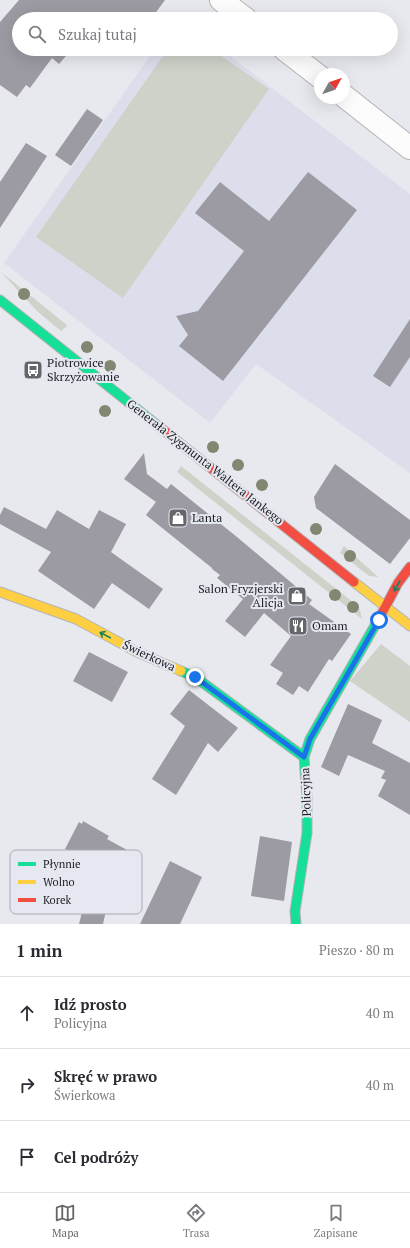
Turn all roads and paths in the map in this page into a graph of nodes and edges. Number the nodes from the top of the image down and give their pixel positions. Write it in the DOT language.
graph roads {
  1 [pos="221,0"];
  2 [pos="237,12"];
  3 [pos="293,56"];
  4 [pos="314,72"];
  5 [pos="350,101"];
  6 [pos="410,148"];
  7 [pos="0,300"];
  8 [pos="410,567"];
  9 [pos="0,592"];
  10 [pos="386,607"];
  11 [pos="410,626"];
  12 [pos="304,757"];
  13 [pos="296,924"];
  1 -- 2 [label="street"];
  3 -- 4 [label="street"];
  5 -- 6 [label="street"];
  7 -- 10 [label="street, Generała Zygmunta Waltera Jankego"];
  8 -- 10 [label="street, Policyjna, one-way"];
  12 -- 9 [label="street, Świerkowa, one-way"];
  10 -- 11 [label="street, Generała Zygmunta Waltera Jankego"];
  10 -- 12 [label="street, Policyjna"];
  12 -- 13 [label="street, Policyjna"];
}
